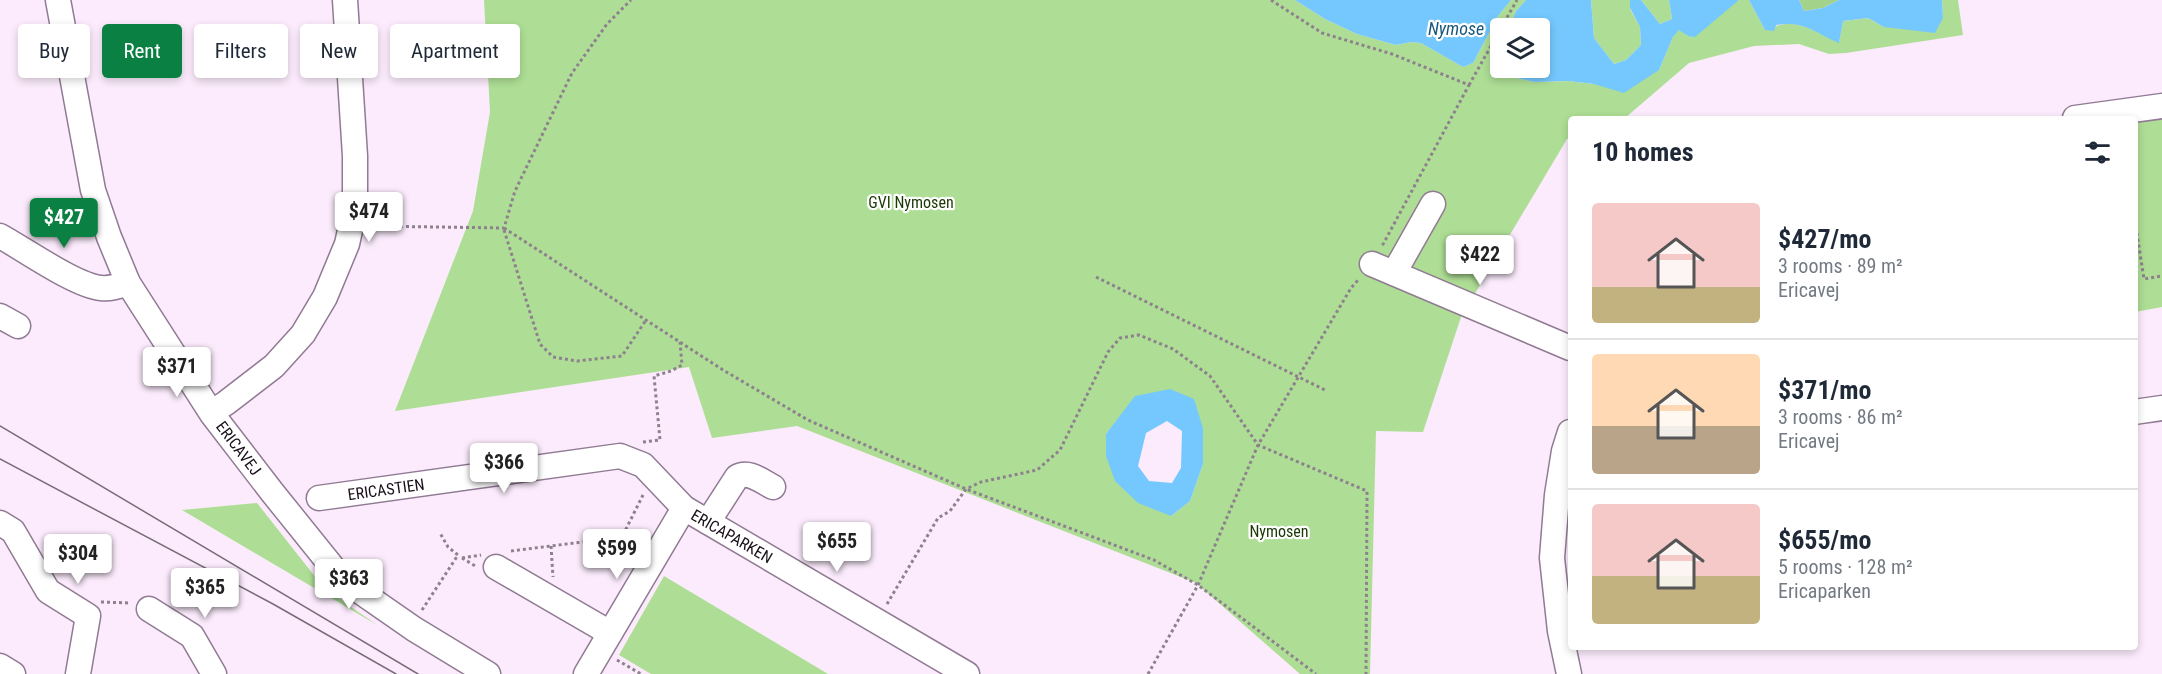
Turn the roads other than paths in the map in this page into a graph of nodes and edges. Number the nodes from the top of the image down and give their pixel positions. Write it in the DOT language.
graph roads {
  1 [pos="58,0"];
  2 [pos="345,0"];
  3 [pos="2162,106"];
  4 [pos="2090,116"];
  5 [pos="1433,204"];
  6 [pos="0,236"];
  7 [pos="1372,264"];
  8 [pos="1394,273"];
  9 [pos="128,283"];
  10 [pos="1568,347"];
  11 [pos="2162,408"];
  12 [pos="2138,411"];
  13 [pos="212,412"];
  14 [pos="1568,438"];
  15 [pos="772,487"];
  16 [pos="1564,494"];
  17 [pos="319,498"];
  18 [pos="684,508"];
  19 [pos="708,522"];
  20 [pos="0,523"];
  21 [pos="496,558"];
  22 [pos="149,609"];
  23 [pos="605,642"];
  24 [pos="0,666"];
  25 [pos="13,674"];
  26 [pos="78,674"];
  27 [pos="214,674"];
  28 [pos="488,674"];
  29 [pos="586,674"];
  30 [pos="968,674"];
  31 [pos="1569,674"];
  1 -- 9 [label="street, ERICAVEJ"];
  2 -- 13 [label="street"];
  3 -- 4 [label="street"];
  5 -- 8 [label="street"];
  6 -- 9 [label="street"];
  7 -- 8 [label="street"];
  8 -- 10 [label="street"];
  9 -- 13 [label="street, ERICAVEJ"];
  11 -- 12 [label="street"];
  13 -- 28 [label="street, ERICAVEJ"];
  14 -- 16 [label="street"];
  15 -- 19 [label="street"];
  16 -- 31 [label="street"];
  17 -- 18 [label="street, ERICASTIEN"];
  18 -- 19 [label="street, ERICAPARKEN"];
  18 -- 23 [label="street, ERICAPARKEN"];
  19 -- 30 [label="street, ERICAPARKEN"];
  20 -- 26 [label="street"];
  21 -- 23 [label="street"];
  22 -- 27 [label="street"];
  23 -- 29 [label="street, ERICAPARKEN"];
  24 -- 25 [label="street"];
}
